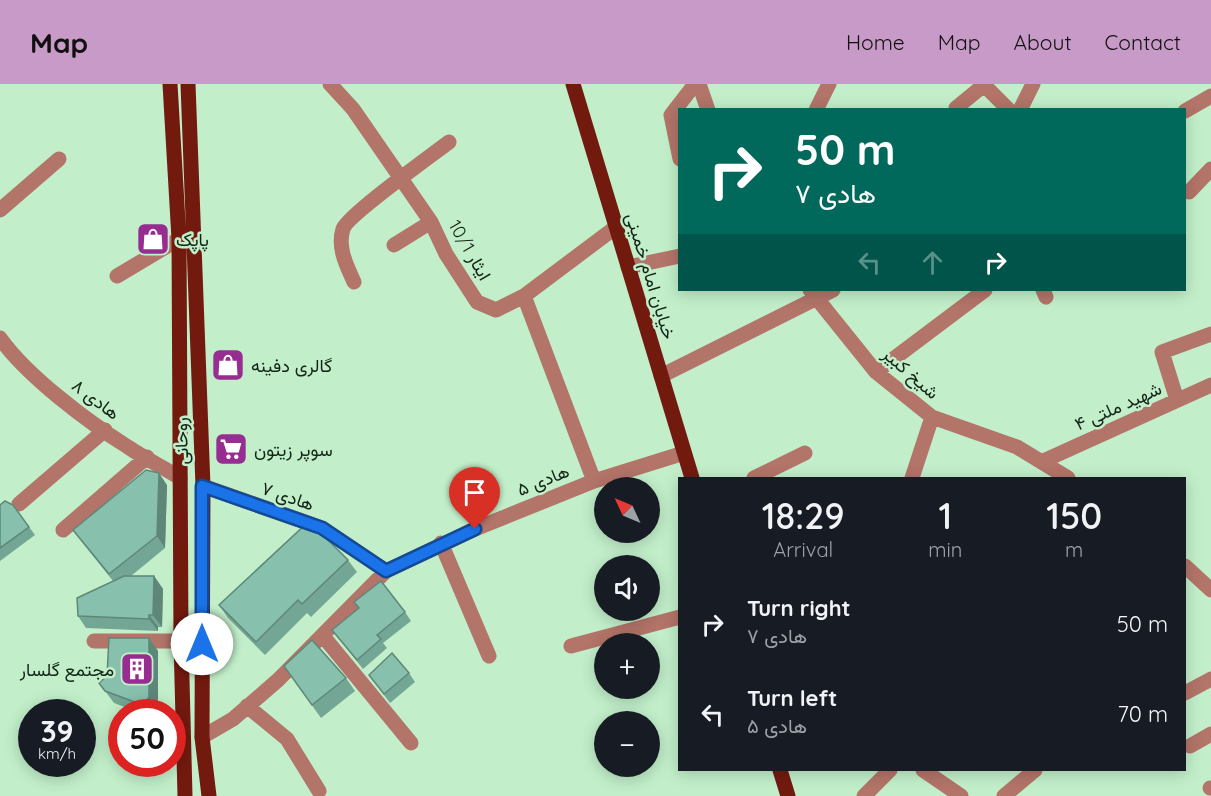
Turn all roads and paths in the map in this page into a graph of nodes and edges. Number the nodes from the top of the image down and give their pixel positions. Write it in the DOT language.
graph roads {
  1 [pos="170,84"];
  2 [pos="188,84"];
  3 [pos="330,84"];
  4 [pos="573,84"];
  5 [pos="697,84"];
  6 [pos="829,84"];
  7 [pos="1033,84"];
  8 [pos="1211,96"];
  9 [pos="707,108"];
  10 [pos="817,108"];
  11 [pos="956,108"];
  12 [pos="1007,108"];
  13 [pos="1021,108"];
  14 [pos="1186,110"];
  15 [pos="449,142"];
  16 [pos="678,149"];
  17 [pos="59,159"];
  18 [pos="1211,169"];
  19 [pos="401,180"];
  20 [pos="1189,192"];
  21 [pos="0,210"];
  22 [pos="431,222"];
  23 [pos="616,227"];
  24 [pos="179,239"];
  25 [pos="394,245"];
  26 [pos="678,256"];
  27 [pos="628,267"];
  28 [pos="117,276"];
  29 [pos="354,282"];
  30 [pos="828,291"];
  31 [pos="984,291"];
  32 [pos="813,294"];
  33 [pos="524,296"];
  34 [pos="1211,334"];
  35 [pos="0,338"];
  36 [pos="876,372"];
  37 [pos="661,375"];
  38 [pos="1211,385"];
  39 [pos="1177,400"];
  40 [pos="932,417"];
  41 [pos="105,430"];
  42 [pos="684,453"];
  43 [pos="805,453"];
  44 [pos="147,457"];
  45 [pos="1041,462"];
  46 [pos="607,477"];
  47 [pos="692,477"];
  48 [pos="756,477"];
  49 [pos="912,477"];
  50 [pos="1066,477"];
  51 [pos="180,478"];
  52 [pos="594,481"];
  53 [pos="202,486"];
  54 [pos="19,504"];
  55 [pos="63,530"];
  56 [pos="441,543"];
  57 [pos="386,571"];
  58 [pos="181,574"];
  59 [pos="202,574"];
  60 [pos="1189,575"];
  61 [pos="1210,588"];
  62 [pos="678,618"];
  63 [pos="322,636"];
  64 [pos="94,641"];
  65 [pos="181,642"];
  66 [pos="572,646"];
  67 [pos="489,656"];
  68 [pos="376,670"];
  69 [pos="1211,679"];
  70 [pos="362,683"];
  71 [pos="1186,692"];
  72 [pos="247,706"];
  73 [pos="1211,734"];
  74 [pos="202,737"];
  75 [pos="411,742"];
  76 [pos="1190,746"];
  77 [pos="780,771"];
  78 [pos="889,771"];
  79 [pos="924,771"];
  80 [pos="1034,771"];
  81 [pos="319,791"];
  82 [pos="185,796"];
  83 [pos="209,796"];
  84 [pos="788,796"];
  85 [pos="864,796"];
  86 [pos="961,796"];
  87 [pos="1004,796"];
  1 -- 24 [label="main road, روحانی"];
  2 -- 53 [label="main road, روحانی"];
  3 -- 19 [label="street, ایثار 10/1"];
  4 -- 23 [label="main road, خیابان امام خمینی"];
  5 -- 9 [label="street"];
  5 -- 16 [label="street"];
  6 -- 10 [label="street"];
  7 -- 13 [label="street"];
  8 -- 14 [label="street"];
  11 -- 12 [label="street"];
  15 -- 19 [label="street"];
  17 -- 21 [label="street"];
  18 -- 20 [label="street"];
  19 -- 22 [label="street, ایثار 10/1"];
  19 -- 29 [label="street"];
  22 -- 25 [label="street"];
  22 -- 33 [label="street, ایثار 10/1"];
  23 -- 27 [label="main road, خیابان امام خمینی"];
  23 -- 33 [label="street, ایثار 10/1"];
  24 -- 28 [label="street"];
  24 -- 51 [label="main road, روحانی"];
  26 -- 27 [label="street"];
  27 -- 37 [label="main road, خیابان امام خمینی"];
  30 -- 32 [label="street"];
  31 -- 36 [label="street"];
  32 -- 36 [label="street, شیخ کبیر"];
  32 -- 37 [label="street"];
  33 -- 52 [label="street"];
  34 -- 39 [label="street"];
  35 -- 41 [label="street, هادی ۸"];
  36 -- 40 [label="street, شیخ کبیر"];
  37 -- 42 [label="main road, خیابان امام خمینی"];
  38 -- 39 [label="street, شهید ملتی ۴"];
  39 -- 45 [label="street, شهید ملتی ۴"];
  40 -- 45 [label="street, شیخ کبیر"];
  40 -- 49 [label="street"];
  41 -- 44 [label="street, هادی ۸"];
  41 -- 54 [label="street"];
  42 -- 46 [label="street, هادی ۵"];
  42 -- 47 [label="main road, خیابان امام خمینی"];
  43 -- 48 [label="street"];
  44 -- 51 [label="street, هادی ۸"];
  44 -- 55 [label="street"];
  45 -- 50 [label="street, شیخ کبیر"];
  51 -- 58 [label="main road, روحانی"];
  52 -- 56 [label="street, هادی ۵"];
  53 -- 57 [label="street, هادی ۷"];
  53 -- 59 [label="main road, روحانی"];
  56 -- 57 [label="street, هادی ۵"];
  56 -- 67 [label="street"];
  57 -- 63 [label="street, هادی ۵"];
  58 -- 59 [label="main road"];
  58 -- 65 [label="main road, روحانی"];
  59 -- 74 [label="main road, روحانی"];
  60 -- 61 [label="street"];
  62 -- 66 [label="street"];
  63 -- 70 [label="street"];
  63 -- 72 [label="street, هادی ۵"];
  64 -- 65 [label="street"];
  65 -- 82 [label="main road, روحانی"];
  68 -- 70 [label="street"];
  69 -- 71 [label="street"];
  70 -- 75 [label="street"];
  72 -- 74 [label="street, هادی ۵"];
  72 -- 81 [label="street"];
  73 -- 76 [label="street"];
  74 -- 83 [label="main road, روحانی"];
  77 -- 84 [label="main road"];
  78 -- 85 [label="street"];
  79 -- 86 [label="street"];
  80 -- 87 [label="street"];
}
